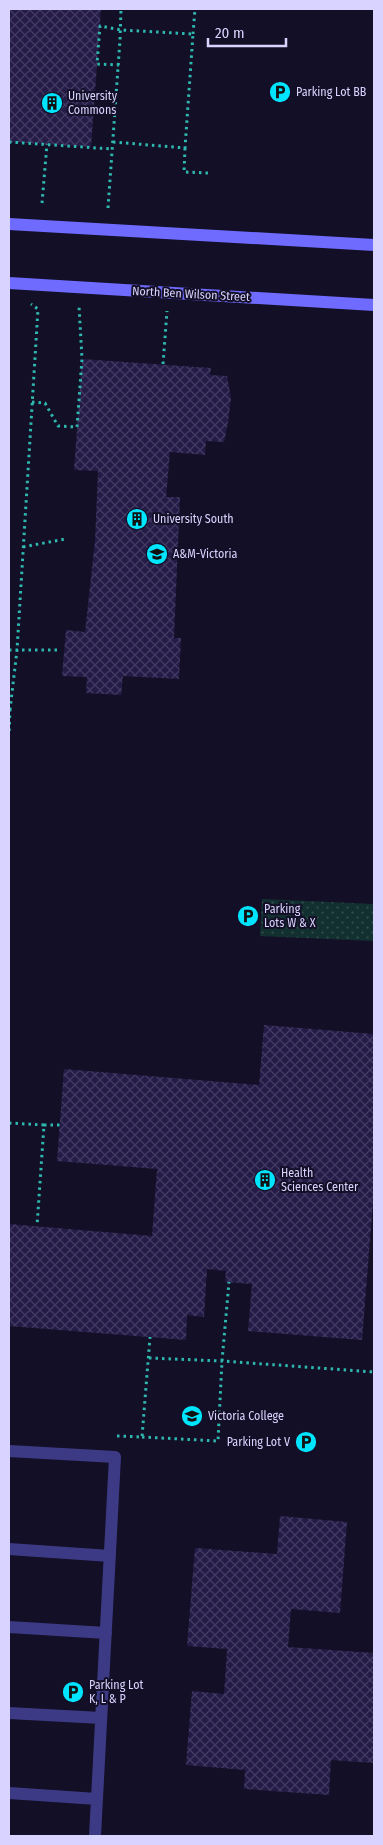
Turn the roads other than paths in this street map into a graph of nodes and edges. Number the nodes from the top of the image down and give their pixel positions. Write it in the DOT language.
graph roads {
  1 [pos="9,224"];
  2 [pos="374,245"];
  3 [pos="9,283"];
  4 [pos="374,305"];
  5 [pos="9,1451"];
  6 [pos="9,1549"];
  7 [pos="110,1556"];
  8 [pos="9,1627"];
  9 [pos="106,1633"];
  10 [pos="9,1714"];
  11 [pos="102,1718"];
  12 [pos="9,1793"];
  13 [pos="97,1799"];
  14 [pos="95,1836"];
  1 -- 2 [label="main road"];
  3 -- 4 [label="main road, North Ben Wilson Street"];
  5 -- 7 [label="lane"];
  6 -- 7 [label="lane"];
  7 -- 9 [label="lane"];
  8 -- 9 [label="lane"];
  9 -- 11 [label="lane"];
  10 -- 11 [label="lane"];
  11 -- 13 [label="lane"];
  12 -- 13 [label="lane"];
  13 -- 14 [label="lane"];
}
